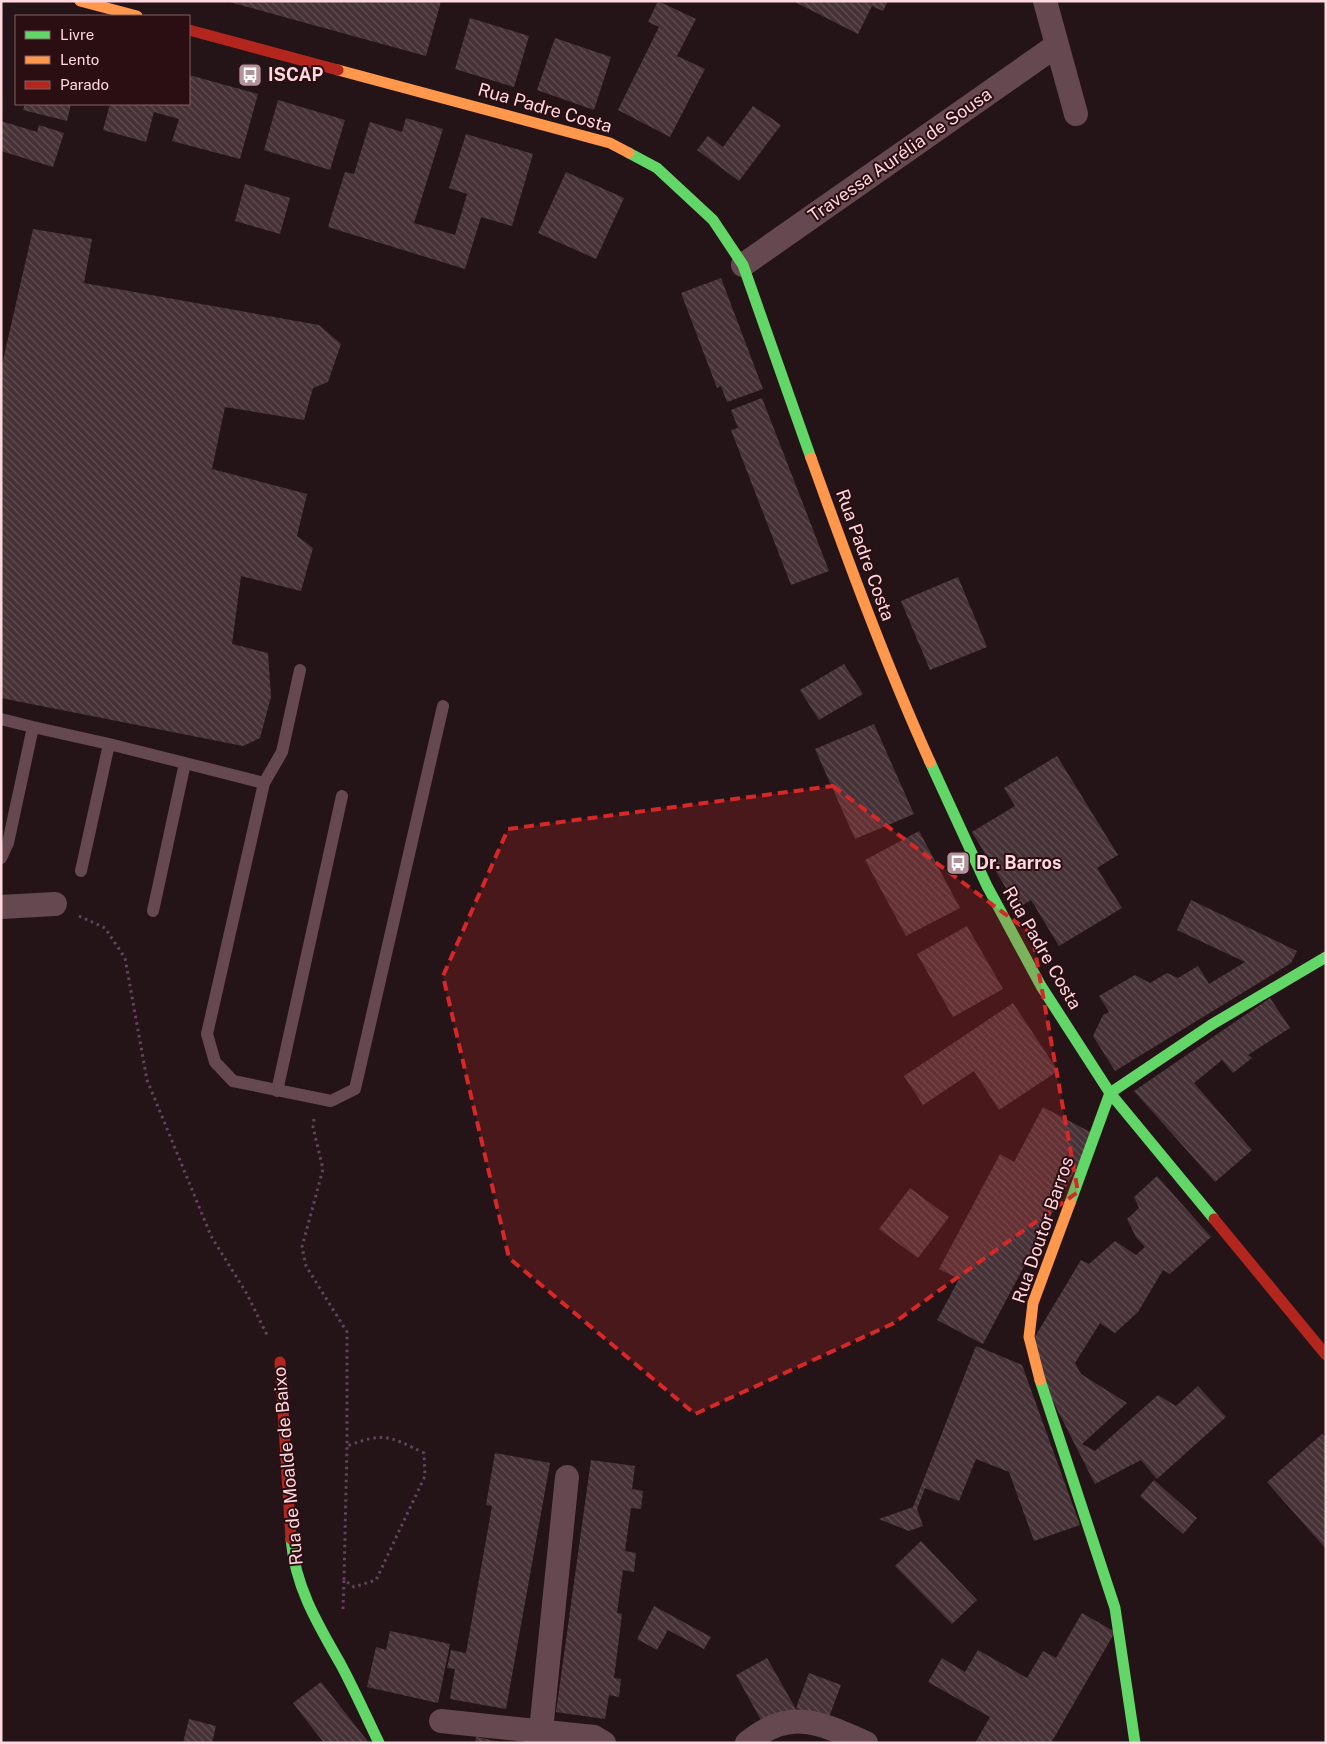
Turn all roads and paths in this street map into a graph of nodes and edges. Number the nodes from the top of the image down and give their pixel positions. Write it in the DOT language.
graph roads {
  1 [pos="82,1"];
  2 [pos="1045,1"];
  3 [pos="133,15"];
  4 [pos="190,30"];
  5 [pos="1057,45"];
  6 [pos="1076,114"];
  7 [pos="743,265"];
  8 [pos="300,670"];
  9 [pos="443,706"];
  10 [pos="1,719"];
  11 [pos="33,727"];
  12 [pos="109,744"];
  13 [pos="185,763"];
  14 [pos="264,783"];
  15 [pos="342,796"];
  16 [pos="1,858"];
  17 [pos="81,871"];
  18 [pos="55,904"];
  19 [pos="1,907"];
  20 [pos="153,911"];
  21 [pos="1326,957"];
  22 [pos="278,1091"];
  23 [pos="1110,1093"];
  24 [pos="316,1098"];
  25 [pos="1326,1355"];
  26 [pos="280,1362"];
  27 [pos="346,1446"];
  28 [pos="567,1477"];
  29 [pos="441,1721"];
  30 [pos="542,1730"];
  31 [pos="379,1743"];
  32 [pos="604,1743"];
  33 [pos="747,1743"];
  34 [pos="866,1743"];
  35 [pos="1135,1743"];
  1 -- 3 [label="street"];
  2 -- 5 [label="street"];
  4 -- 7 [label="street, Rua Padre Costa"];
  5 -- 6 [label="street"];
  5 -- 7 [label="street, Travessa Aurélia de Sousa"];
  7 -- 23 [label="street, Rua Padre Costa"];
  8 -- 14 [label="lane"];
  9 -- 24 [label="lane"];
  10 -- 11 [label="lane"];
  11 -- 12 [label="lane"];
  11 -- 16 [label="lane"];
  12 -- 13 [label="lane"];
  12 -- 17 [label="lane"];
  13 -- 14 [label="lane"];
  13 -- 20 [label="lane"];
  14 -- 22 [label="lane"];
  15 -- 22 [label="lane"];
  18 -- 19 [label="street"];
  18 -- 26 [label="path, Rua de Moalde de Baixo"];
  21 -- 23 [label="street"];
  22 -- 24 [label="lane"];
  23 -- 25 [label="street, Rua Padre Costa"];
  23 -- 35 [label="street, Rua Doutor Barros"];
  24 -- 27 [label="path"];
  26 -- 31 [label="street, Rua de Moalde de Baixo"];
  27 -- 27 [label="path"];
  28 -- 30 [label="street"];
  29 -- 30 [label="street"];
  30 -- 32 [label="street"];
  33 -- 34 [label="street"];
}
